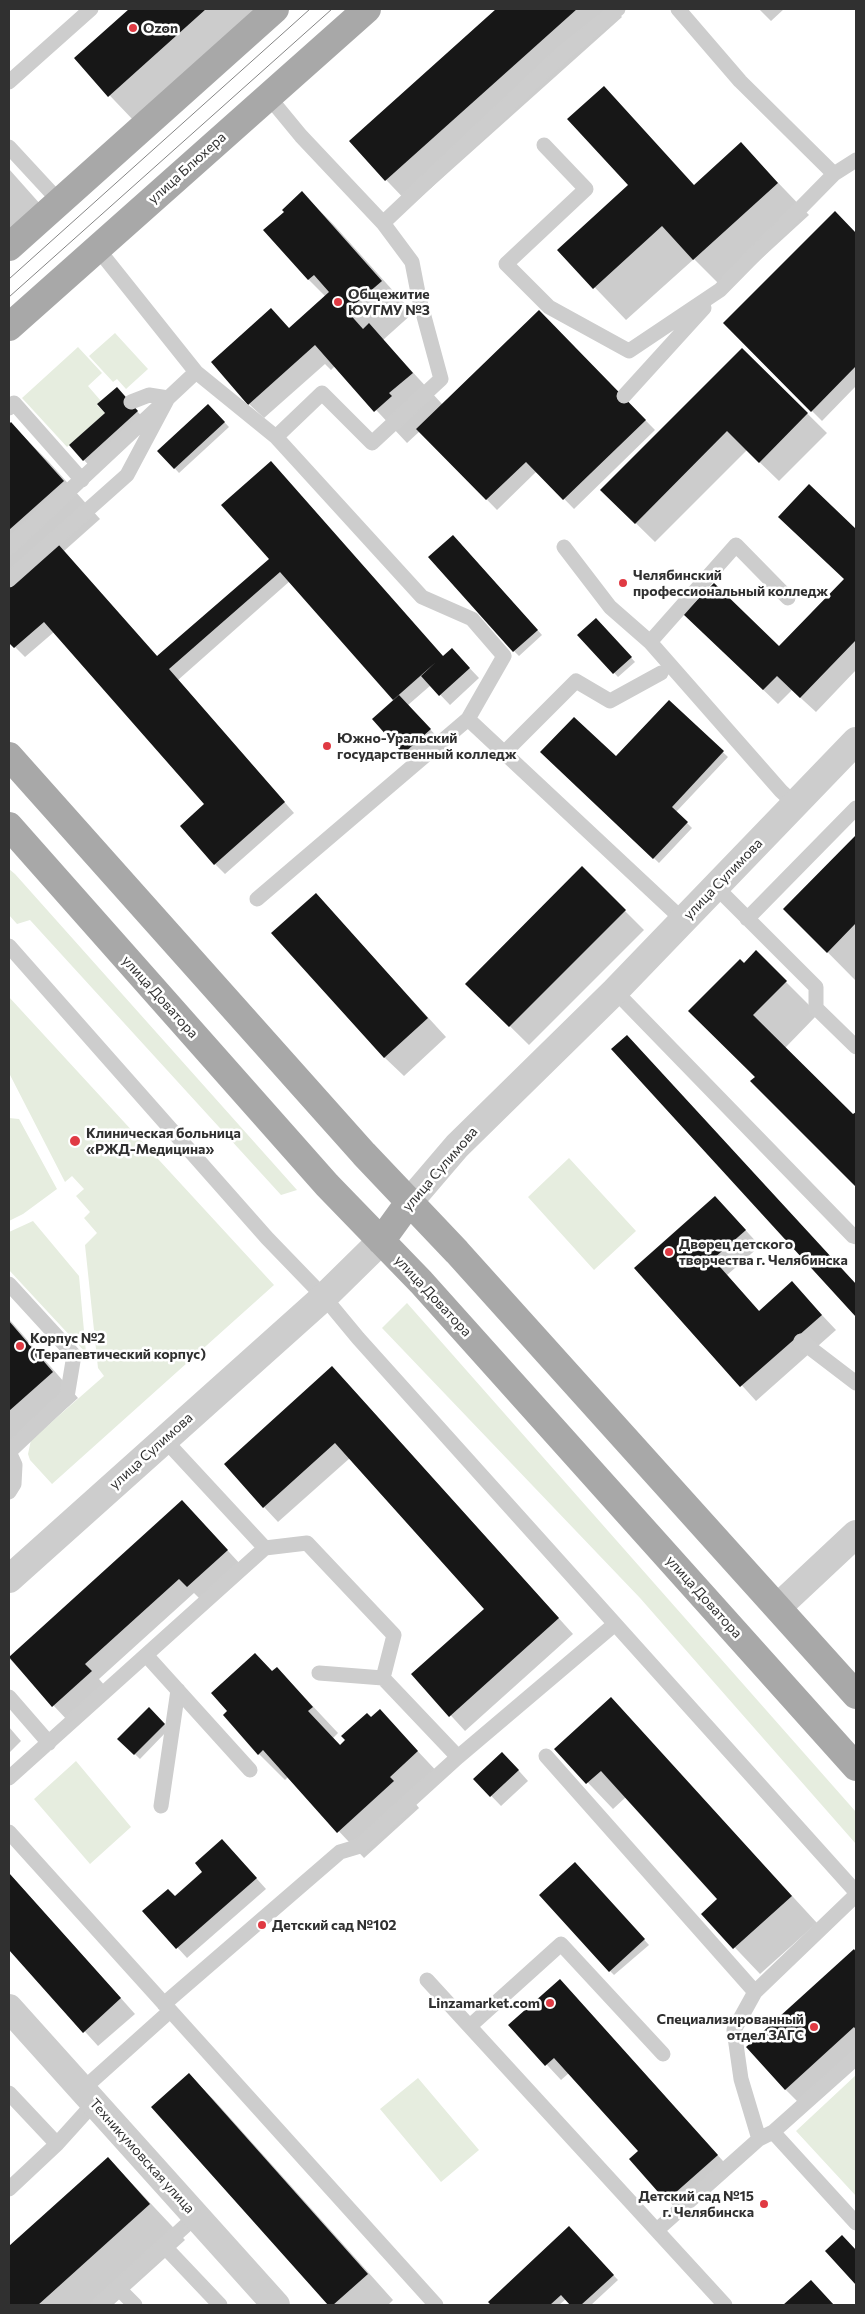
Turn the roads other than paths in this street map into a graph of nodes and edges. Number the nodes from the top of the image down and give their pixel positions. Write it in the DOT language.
graph roads {
  1 [pos="91,9"];
  2 [pos="275,9"];
  3 [pos="367,9"];
  4 [pos="618,9"];
  5 [pos="678,9"];
  6 [pos="9,82"];
  7 [pos="268,96"];
  8 [pos="544,145"];
  9 [pos="9,148"];
  10 [pos="856,160"];
  11 [pos="834,174"];
  12 [pos="59,202"];
  13 [pos="383,223"];
  14 [pos="9,247"];
  15 [pos="97,248"];
  16 [pos="720,290"];
  17 [pos="9,327"];
  18 [pos="196,372"];
  19 [pos="624,396"];
  20 [pos="168,398"];
  21 [pos="131,402"];
  22 [pos="9,408"];
  23 [pos="276,437"];
  24 [pos="82,480"];
  25 [pos="9,547"];
  26 [pos="564,547"];
  27 [pos="9,580"];
  28 [pos="788,598"];
  29 [pos="650,642"];
  30 [pos="661,674"];
  31 [pos="468,719"];
  32 [pos="856,741"];
  33 [pos="504,753"];
  34 [pos="9,756"];
  35 [pos="795,804"];
  36 [pos="856,808"];
  37 [pos="9,826"];
  38 [pos="715,886"];
  39 [pos="257,899"];
  40 [pos="747,919"];
  41 [pos="683,920"];
  42 [pos="9,946"];
  43 [pos="615,991"];
  44 [pos="856,1047"];
  45 [pos="410,1201"];
  46 [pos="856,1237"];
  47 [pos="381,1241"];
  48 [pos="9,1284"];
  49 [pos="324,1297"];
  50 [pos="801,1340"];
  51 [pos="856,1383"];
  52 [pos="164,1439"];
  53 [pos="9,1452"];
  54 [pos="9,1492"];
  55 [pos="856,1534"];
  56 [pos="265,1548"];
  57 [pos="9,1579"];
  58 [pos="778,1607"];
  59 [pos="615,1624"];
  60 [pos="146,1655"];
  61 [pos="319,1673"];
  62 [pos="383,1678"];
  63 [pos="178,1690"];
  64 [pos="856,1695"];
  65 [pos="9,1697"];
  66 [pos="49,1743"];
  67 [pos="546,1756"];
  68 [pos="458,1757"];
  69 [pos="856,1767"];
  70 [pos="250,1770"];
  71 [pos="9,1778"];
  72 [pos="161,1806"];
  73 [pos="9,1832"];
  74 [pos="856,1894"];
  75 [pos="427,1980"];
  76 [pos="755,1992"];
  77 [pos="9,2008"];
  78 [pos="167,2008"];
  79 [pos="470,2026"];
  80 [pos="663,2054"];
  81 [pos="856,2058"];
  82 [pos="9,2093"];
  83 [pos="88,2096"];
  84 [pos="773,2132"];
  85 [pos="759,2140"];
  86 [pos="57,2144"];
  87 [pos="9,2189"];
  88 [pos="196,2216"];
  89 [pos="856,2223"];
  90 [pos="657,2230"];
  91 [pos="164,2246"];
  92 [pos="118,2288"];
  93 [pos="99,2305"];
  94 [pos="135,2305"];
  95 [pos="220,2305"];
  96 [pos="276,2305"];
  97 [pos="436,2305"];
  98 [pos="726,2305"];
  1 -- 6 [label="lane"];
  2 -- 12 [label="main road"];
  3 -- 7 [label="main road, улица Блюхера"];
  4 -- 13 [label="lane"];
  5 -- 11 [label="lane"];
  7 -- 13 [label="lane"];
  7 -- 15 [label="main road, улица Блюхера"];
  8 -- 16 [label="lane"];
  9 -- 12 [label="lane"];
  10 -- 11 [label="lane"];
  11 -- 16 [label="lane"];
  12 -- 14 [label="main road"];
  13 -- 23 [label="lane"];
  15 -- 17 [label="main road, улица Блюхера"];
  15 -- 18 [label="lane"];
  16 -- 19 [label="lane"];
  18 -- 20 [label="lane"];
  18 -- 23 [label="lane"];
  20 -- 21 [label="lane"];
  20 -- 24 [label="lane"];
  20 -- 27 [label="lane"];
  22 -- 24 [label="lane"];
  23 -- 31 [label="lane"];
  24 -- 25 [label="lane"];
  26 -- 29 [label="lane"];
  28 -- 29 [label="lane"];
  29 -- 35 [label="lane"];
  30 -- 33 [label="lane"];
  31 -- 33 [label="lane"];
  31 -- 39 [label="lane"];
  32 -- 35 [label="street, улица Сулимова"];
  33 -- 41 [label="lane"];
  34 -- 45 [label="main road"];
  35 -- 38 [label="street, улица Сулимова"];
  36 -- 40 [label="lane"];
  37 -- 47 [label="main road, улица Доватора"];
  38 -- 40 [label="lane"];
  38 -- 41 [label="street, улица Сулимова"];
  40 -- 44 [label="lane"];
  41 -- 43 [label="street, улица Сулимова"];
  42 -- 49 [label="lane"];
  43 -- 45 [label="street, улица Сулимова"];
  43 -- 46 [label="lane"];
  45 -- 47 [label="main road, улица Сулимова"];
  45 -- 58 [label="main road"];
  47 -- 49 [label="street, улица Сулимова"];
  47 -- 69 [label="main road, улица Доватора"];
  48 -- 53 [label="lane"];
  49 -- 52 [label="street, улица Сулимова"];
  49 -- 59 [label="lane"];
  50 -- 51 [label="lane"];
  52 -- 56 [label="lane"];
  52 -- 57 [label="street, улица Сулимова"];
  53 -- 54 [label="lane"];
  55 -- 58 [label="street"];
  56 -- 60 [label="lane"];
  56 -- 62 [label="lane"];
  58 -- 64 [label="main road"];
  59 -- 68 [label="lane"];
  59 -- 74 [label="lane"];
  60 -- 63 [label="lane"];
  60 -- 66 [label="lane"];
  61 -- 62 [label="lane"];
  62 -- 68 [label="lane"];
  63 -- 70 [label="lane"];
  63 -- 72 [label="lane"];
  65 -- 66 [label="lane"];
  66 -- 71 [label="lane"];
  67 -- 76 [label="lane"];
  68 -- 78 [label="lane"];
  73 -- 78 [label="lane"];
  74 -- 76 [label="lane"];
  75 -- 79 [label="lane"];
  76 -- 85 [label="lane"];
  77 -- 83 [label="street, Техникумовская улица"];
  78 -- 83 [label="lane"];
  78 -- 97 [label="lane"];
  79 -- 80 [label="lane"];
  79 -- 90 [label="lane"];
  81 -- 84 [label="lane"];
  82 -- 86 [label="lane"];
  83 -- 86 [label="lane"];
  83 -- 88 [label="street, Техникумовская улица"];
  84 -- 85 [label="lane"];
  84 -- 89 [label="lane"];
  85 -- 90 [label="lane"];
  86 -- 87 [label="lane"];
  88 -- 91 [label="lane"];
  88 -- 96 [label="street, Техникумовская улица"];
  90 -- 98 [label="lane"];
  91 -- 92 [label="lane"];
  91 -- 95 [label="lane"];
  92 -- 93 [label="lane"];
  92 -- 94 [label="lane"];
}
